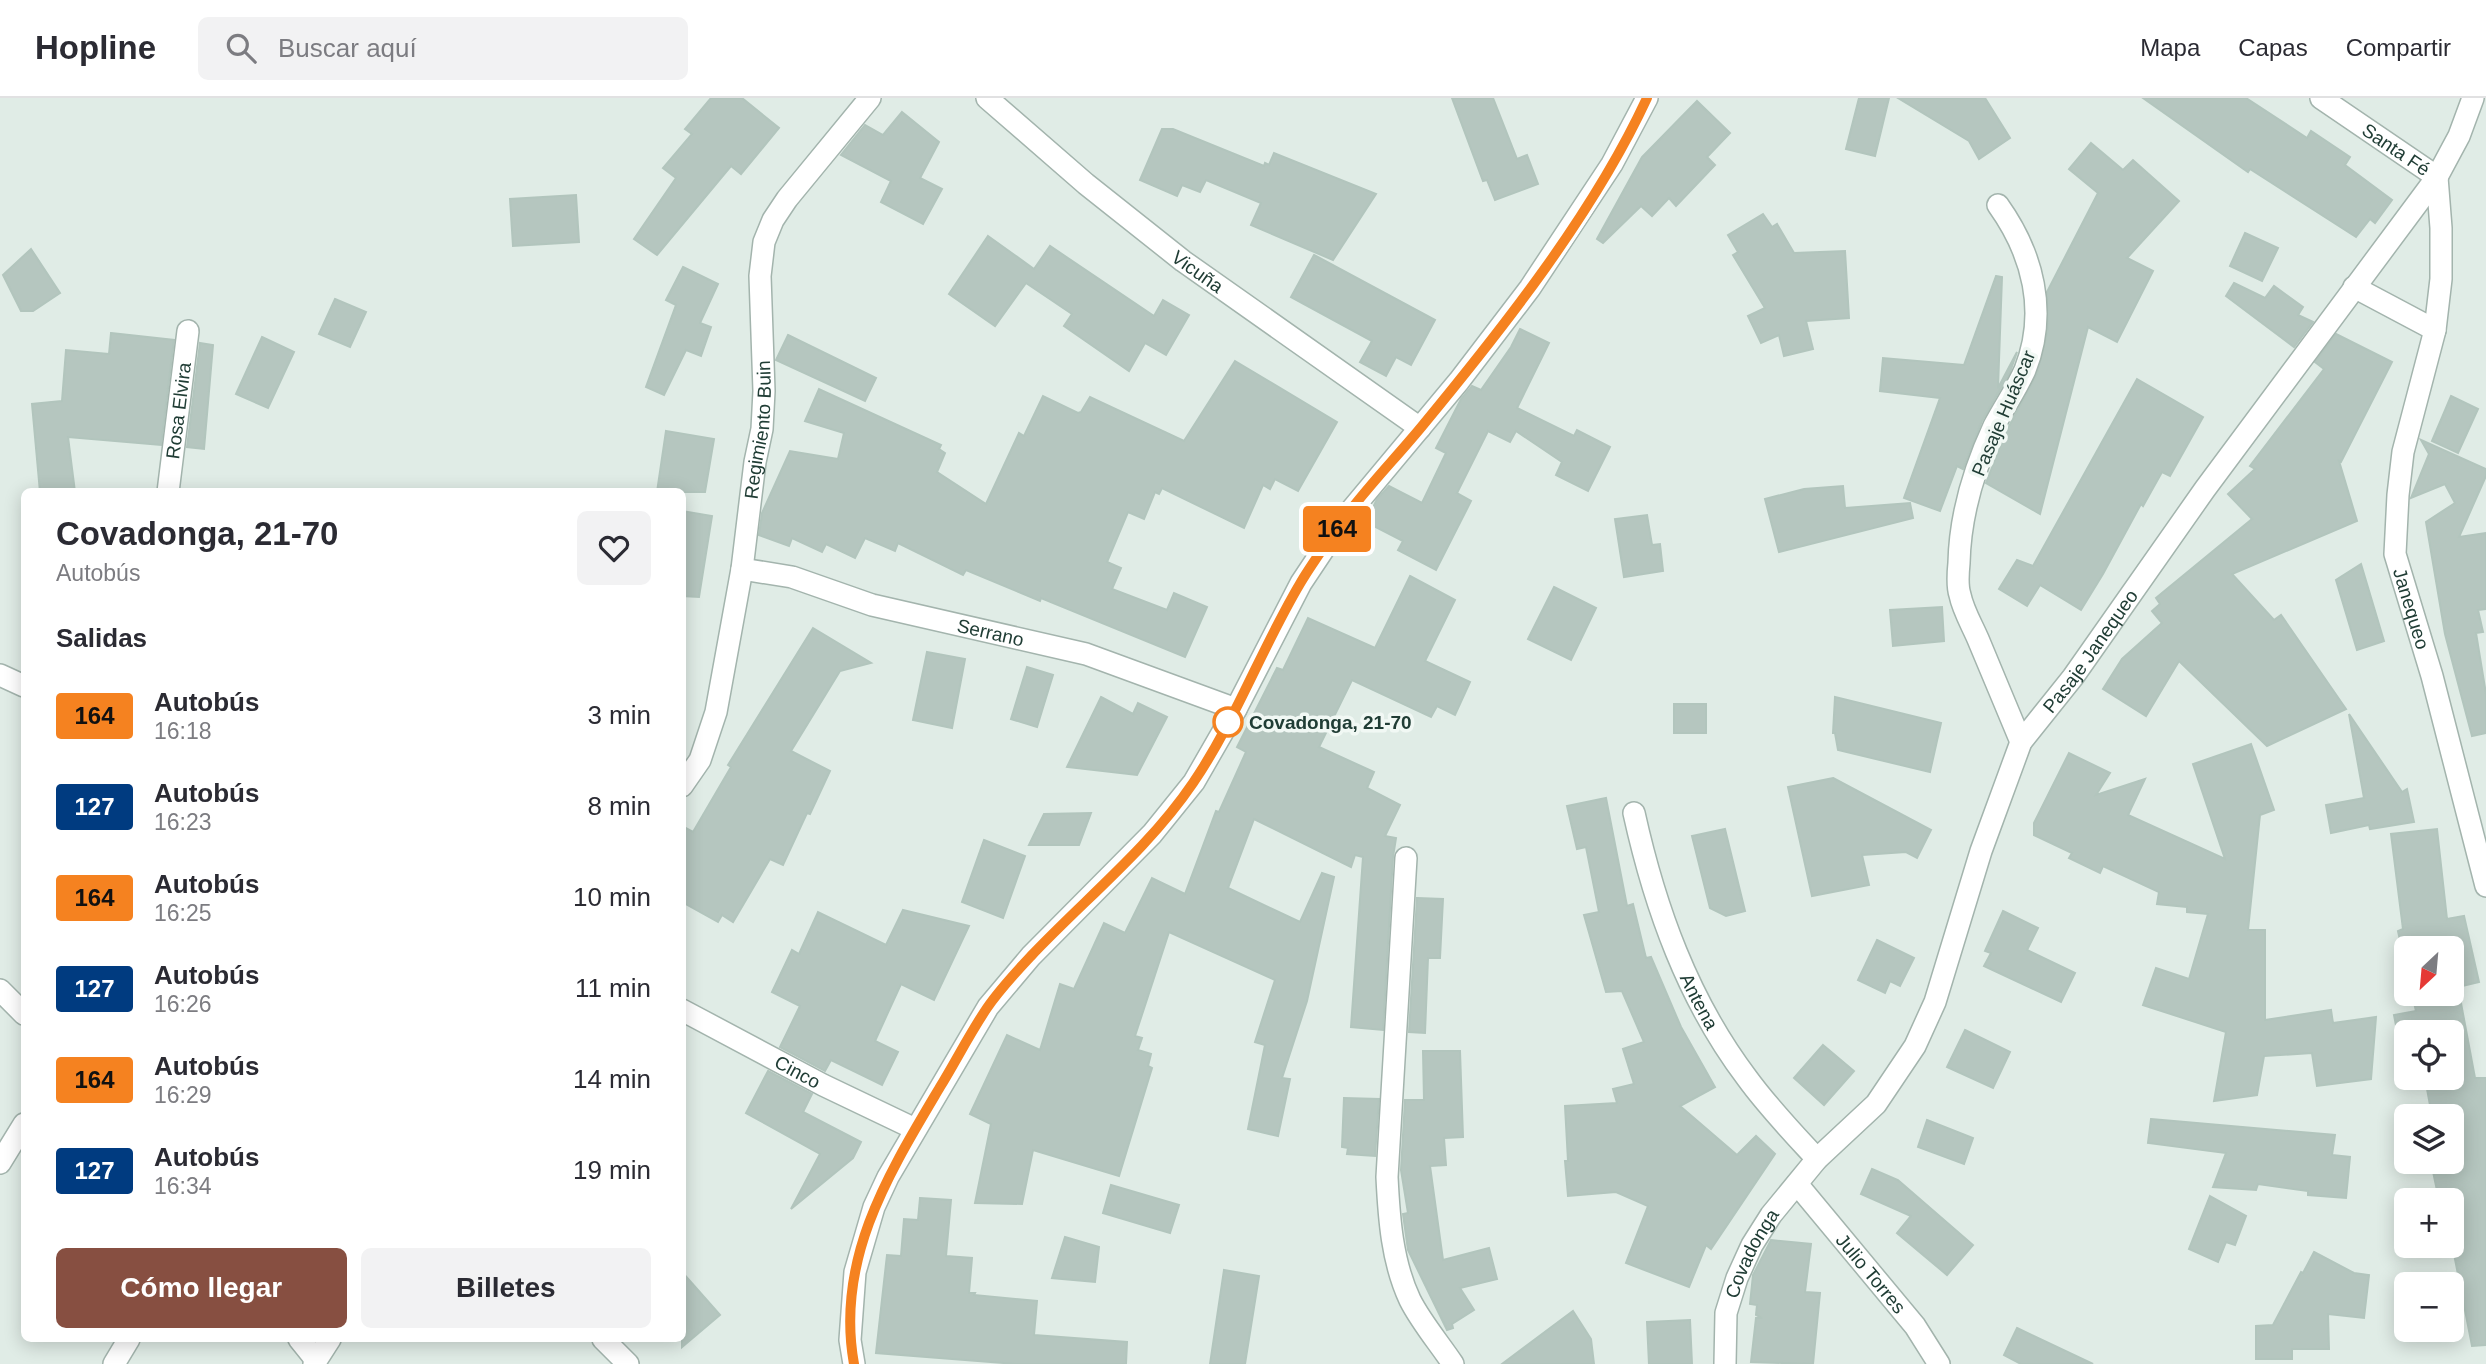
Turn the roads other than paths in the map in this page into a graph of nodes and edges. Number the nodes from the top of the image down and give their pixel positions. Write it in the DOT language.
graph roads {
  1 [pos="870,98"];
  2 [pos="987,98"];
  3 [pos="1647,98"];
  4 [pos="2321,98"];
  5 [pos="2473,98"];
  6 [pos="2437,177"];
  7 [pos="1998,205"];
  8 [pos="2354,287"];
  9 [pos="2435,330"];
  10 [pos="188,331"];
  11 [pos="1420,428"];
  12 [pos="168,488"];
  13 [pos="742,569"];
  14 [pos="0,675"];
  15 [pos="21,685"];
  16 [pos="1236,709"];
  17 [pos="2021,742"];
  18 [pos="686,780"];
  19 [pos="1634,813"];
  20 [pos="1406,858"];
  21 [pos="2486,886"];
  22 [pos="0,989"];
  23 [pos="21,1011"];
  24 [pos="686,1012"];
  25 [pos="21,1129"];
  26 [pos="915,1129"];
  27 [pos="1817,1159"];
  28 [pos="0,1163"];
  29 [pos="1797,1184"];
  30 [pos="127,1342"];
  31 [pos="301,1342"];
  32 [pos="328,1342"];
  33 [pos="606,1342"];
  34 [pos="315,1362"];
  35 [pos="114,1364"];
  36 [pos="628,1364"];
  37 [pos="854,1364"];
  38 [pos="1453,1364"];
  39 [pos="1725,1364"];
  40 [pos="1939,1364"];
  1 -- 13 [label="street, Regimiento Buin"];
  2 -- 11 [label="street, Vicuña"];
  3 -- 11 [label="street"];
  4 -- 6 [label="street, Santa Fé"];
  5 -- 6 [label="street"];
  6 -- 8 [label="street, Pasaje Janequeo"];
  6 -- 9 [label="street, Janequeo"];
  7 -- 17 [label="street, Pasaje Huáscar"];
  8 -- 9 [label="street"];
  8 -- 17 [label="street, Pasaje Janequeo"];
  9 -- 21 [label="street, Janequeo"];
  10 -- 12 [label="street, Rosa Elvira"];
  11 -- 16 [label="street"];
  13 -- 16 [label="street, Serrano"];
  13 -- 18 [label="street, Regimiento Buin"];
  14 -- 15 [label="street"];
  16 -- 26 [label="street"];
  17 -- 27 [label="street, Pasaje Janequeo"];
  19 -- 27 [label="street, Antena"];
  20 -- 38 [label="street"];
  22 -- 23 [label="street"];
  24 -- 26 [label="street, Cinco"];
  25 -- 28 [label="street"];
  26 -- 37 [label="street"];
  27 -- 29 [label="street, Covadonga"];
  29 -- 39 [label="street, Covadonga"];
  29 -- 40 [label="street, Julio Torres"];
  30 -- 35 [label="street"];
  31 -- 34 [label="street"];
  32 -- 34 [label="street"];
  33 -- 36 [label="street"];
}
